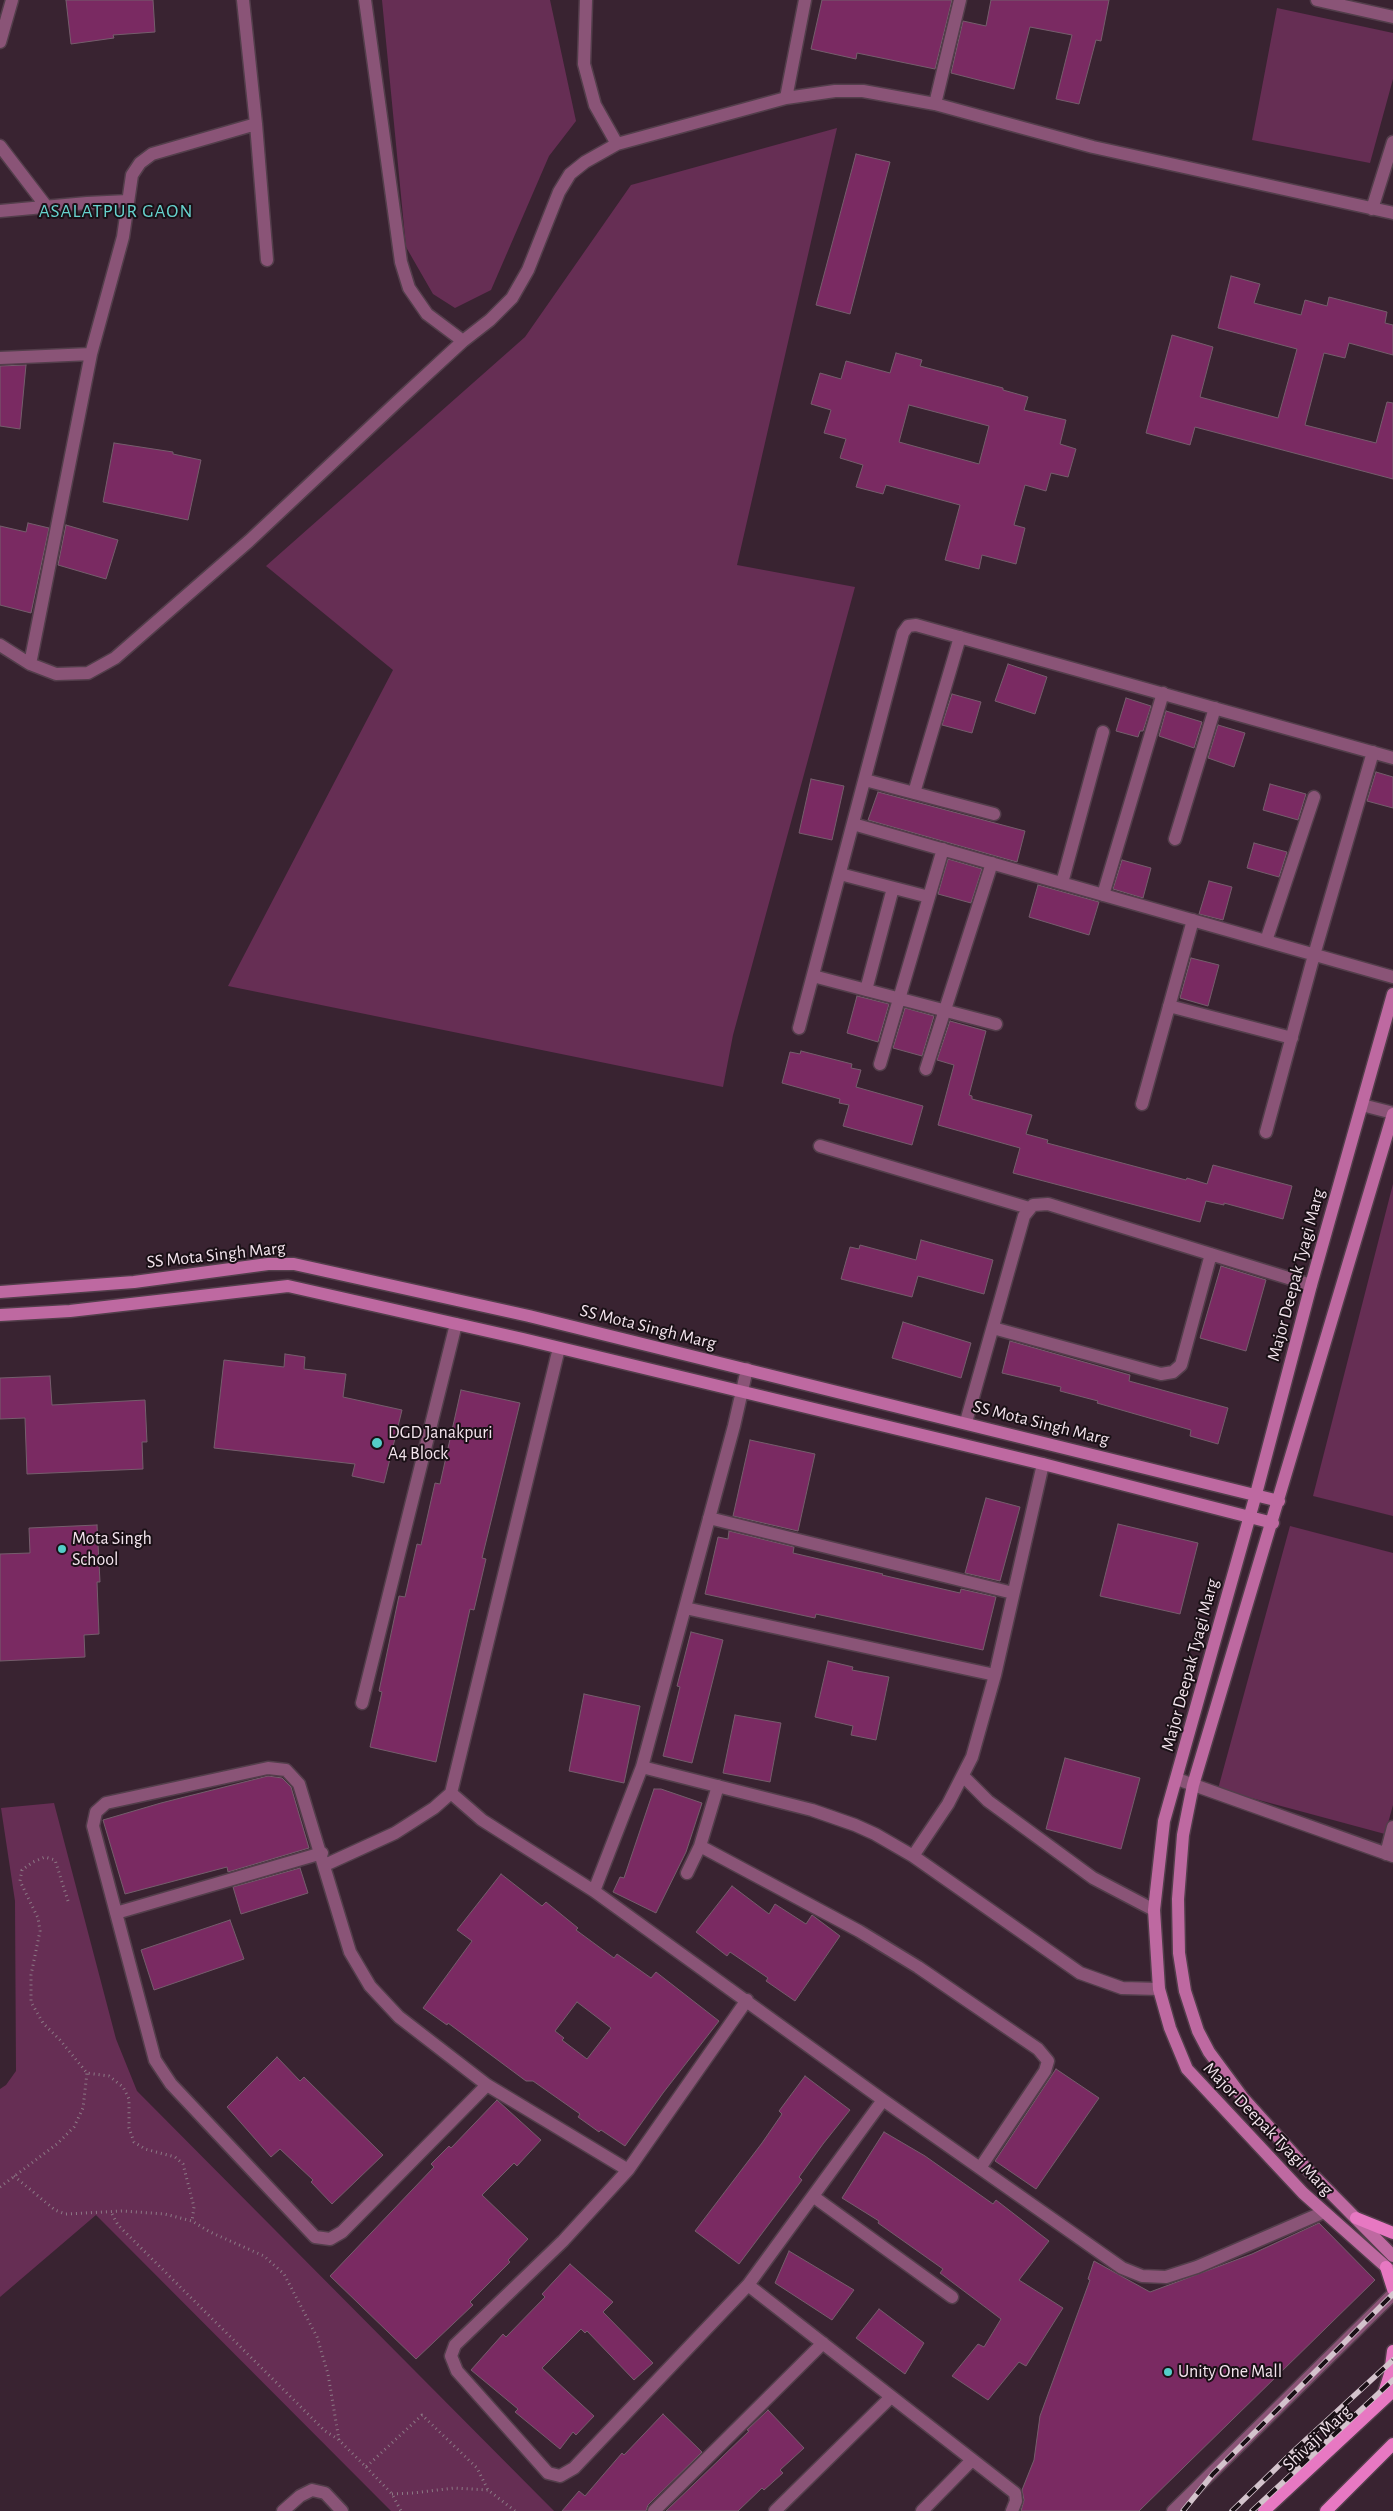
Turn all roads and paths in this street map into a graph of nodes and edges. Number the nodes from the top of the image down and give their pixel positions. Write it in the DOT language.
graph roads {
  1 [pos="12,0"];
  2 [pos="242,0"];
  3 [pos="365,0"];
  4 [pos="586,0"];
  5 [pos="805,0"];
  6 [pos="960,0"];
  7 [pos="1317,0"];
  8 [pos="1393,17"];
  9 [pos="0,42"];
  10 [pos="786,98"];
  11 [pos="935,104"];
  12 [pos="256,124"];
  13 [pos="1393,142"];
  14 [pos="617,144"];
  15 [pos="0,146"];
  16 [pos="128,202"];
  17 [pos="46,206"];
  18 [pos="1372,209"];
  19 [pos="0,211"];
  20 [pos="1393,213"];
  21 [pos="267,260"];
  22 [pos="463,341"];
  23 [pos="91,354"];
  24 [pos="0,358"];
  25 [pos="960,637"];
  26 [pos="0,645"];
  27 [pos="30,664"];
  28 [pos="1164,694"];
  29 [pos="1215,708"];
  30 [pos="1103,732"];
  31 [pos="1373,752"];
  32 [pos="1393,758"];
  33 [pos="865,780"];
  34 [pos="914,793"];
  35 [pos="1314,797"];
  36 [pos="994,814"];
  37 [pos="853,824"];
  38 [pos="1175,839"];
  39 [pos="943,849"];
  40 [pos="992,863"];
  41 [pos="840,874"];
  42 [pos="1062,883"];
  43 [pos="893,888"];
  44 [pos="1102,895"];
  45 [pos="929,897"];
  46 [pos="1193,920"];
  47 [pos="1266,941"];
  48 [pos="1314,955"];
  49 [pos="813,976"];
  50 [pos="1393,977"];
  51 [pos="866,990"];
  52 [pos="1393,994"];
  53 [pos="899,999"];
  54 [pos="1169,1006"];
  55 [pos="945,1011"];
  56 [pos="996,1024"];
  57 [pos="799,1028"];
  58 [pos="1292,1038"];
  59 [pos="880,1064"];
  60 [pos="926,1069"];
  61 [pos="1142,1104"];
  62 [pos="1362,1105"];
  63 [pos="1393,1113"];
  64 [pos="1266,1132"];
  65 [pos="820,1146"];
  66 [pos="1029,1208"];
  67 [pos="1211,1254"];
  68 [pos="1311,1285"];
  69 [pos="0,1292"];
  70 [pos="0,1314"];
  71 [pos="456,1324"];
  72 [pos="993,1328"];
  73 [pos="560,1348"];
  74 [pos="746,1369"];
  75 [pos="742,1392"];
  76 [pos="966,1422"];
  77 [pos="1043,1464"];
  78 [pos="1256,1494"];
  79 [pos="1279,1501"];
  80 [pos="1249,1517"];
  81 [pos="709,1518"];
  82 [pos="1273,1524"];
  83 [pos="1013,1593"];
  84 [pos="685,1608"];
  85 [pos="994,1675"];
  86 [pos="362,1703"];
  87 [pos="642,1767"];
  88 [pos="964,1777"];
  89 [pos="1177,1779"];
  90 [pos="1194,1785"];
  91 [pos="718,1786"];
  92 [pos="451,1793"];
  93 [pos="1393,1827"];
  94 [pos="700,1846"];
  95 [pos="1389,1855"];
  96 [pos="912,1856"];
  97 [pos="323,1859"];
  98 [pos="687,1873"];
  99 [pos="594,1891"];
  100 [pos="68,1901"];
  101 [pos="1154,1910"];
  102 [pos="116,1913"];
  103 [pos="1159,1989"];
  104 [pos="747,2000"];
  105 [pos="87,2073"];
  106 [pos="487,2085"];
  107 [pos="883,2100"];
  108 [pos="980,2168"];
  109 [pos="628,2170"];
  110 [pos="14,2176"];
  111 [pos="0,2187"];
  112 [pos="814,2197"];
  113 [pos="1324,2212"];
  114 [pos="112,2214"];
  115 [pos="1356,2218"];
  116 [pos="192,2221"];
  117 [pos="1393,2233"];
  118 [pos="1393,2256"];
  119 [pos="1389,2270"];
  120 [pos="748,2285"];
  121 [pos="1393,2289"];
  122 [pos="1393,2294"];
  123 [pos="952,2297"];
  124 [pos="823,2343"];
  125 [pos="1393,2351"];
  126 [pos="1393,2391"];
  127 [pos="891,2397"];
  128 [pos="1381,2402"];
  129 [pos="340,2441"];
  130 [pos="1393,2444"];
  131 [pos="972,2460"];
  132 [pos="366,2467"];
  133 [pos="488,2490"];
  134 [pos="392,2494"];
  135 [pos="283,2511"];
  136 [pos="342,2511"];
  137 [pos="401,2511"];
  138 [pos="515,2511"];
  139 [pos="654,2511"];
  140 [pos="775,2511"];
  141 [pos="922,2511"];
  142 [pos="1012,2511"];
  143 [pos="1173,2511"];
  144 [pos="1264,2511"];
  145 [pos="1326,2511"];
  1 -- 9 [label="street"];
  2 -- 12 [label="street"];
  3 -- 22 [label="street"];
  4 -- 14 [label="street"];
  5 -- 10 [label="street"];
  6 -- 11 [label="street"];
  7 -- 8 [label="street"];
  10 -- 11 [label="street"];
  10 -- 14 [label="street"];
  11 -- 18 [label="street"];
  12 -- 16 [label="street"];
  12 -- 21 [label="street"];
  13 -- 18 [label="street"];
  14 -- 22 [label="street"];
  15 -- 17 [label="street"];
  16 -- 17 [label="street"];
  16 -- 23 [label="street"];
  17 -- 19 [label="street"];
  18 -- 20 [label="street"];
  22 -- 27 [label="street"];
  23 -- 24 [label="street"];
  23 -- 27 [label="street"];
  25 -- 28 [label="street"];
  25 -- 33 [label="street"];
  25 -- 34 [label="street"];
  26 -- 27 [label="street"];
  28 -- 29 [label="street"];
  28 -- 44 [label="street"];
  29 -- 31 [label="street"];
  29 -- 38 [label="street"];
  30 -- 42 [label="street"];
  31 -- 32 [label="street"];
  31 -- 48 [label="street"];
  33 -- 34 [label="street"];
  33 -- 37 [label="street"];
  34 -- 36 [label="street"];
  35 -- 47 [label="street"];
  37 -- 39 [label="street"];
  37 -- 41 [label="street"];
  39 -- 40 [label="street"];
  39 -- 45 [label="street"];
  40 -- 42 [label="street"];
  40 -- 55 [label="street"];
  41 -- 43 [label="street"];
  41 -- 49 [label="street"];
  42 -- 44 [label="street"];
  43 -- 45 [label="street"];
  43 -- 51 [label="street"];
  44 -- 46 [label="street"];
  45 -- 53 [label="street"];
  46 -- 47 [label="street"];
  46 -- 54 [label="street"];
  47 -- 48 [label="street"];
  48 -- 50 [label="street"];
  48 -- 58 [label="street"];
  49 -- 51 [label="street"];
  49 -- 57 [label="street"];
  51 -- 53 [label="street"];
  52 -- 62 [label="street, Major Deepak Tyagi Marg"];
  53 -- 55 [label="street"];
  53 -- 59 [label="street"];
  54 -- 58 [label="street"];
  54 -- 61 [label="street"];
  55 -- 56 [label="street"];
  55 -- 60 [label="street"];
  58 -- 64 [label="street"];
  62 -- 63 [label="street"];
  62 -- 68 [label="street, Major Deepak Tyagi Marg"];
  63 -- 79 [label="street, Major Deepak Tyagi Marg"];
  65 -- 66 [label="street"];
  66 -- 67 [label="street"];
  66 -- 72 [label="street"];
  67 -- 68 [label="street"];
  67 -- 72 [label="street"];
  68 -- 78 [label="street, Major Deepak Tyagi Marg"];
  69 -- 74 [label="street, SS Mota Singh Marg"];
  70 -- 71 [label="street"];
  71 -- 73 [label="street"];
  71 -- 86 [label="street"];
  72 -- 76 [label="street"];
  73 -- 75 [label="street"];
  73 -- 92 [label="street"];
  74 -- 75 [label="street"];
  74 -- 76 [label="street, SS Mota Singh Marg"];
  75 -- 77 [label="street"];
  75 -- 81 [label="street"];
  76 -- 78 [label="street, SS Mota Singh Marg"];
  77 -- 80 [label="street"];
  77 -- 83 [label="street"];
  78 -- 79 [label="street, SS Mota Singh Marg"];
  78 -- 80 [label="street, Major Deepak Tyagi Marg"];
  79 -- 82 [label="street, Major Deepak Tyagi Marg"];
  80 -- 82 [label="street"];
  80 -- 89 [label="street, Major Deepak Tyagi Marg"];
  81 -- 83 [label="street"];
  81 -- 84 [label="street"];
  82 -- 90 [label="street, Major Deepak Tyagi Marg"];
  83 -- 85 [label="street"];
  84 -- 85 [label="street"];
  84 -- 87 [label="street"];
  85 -- 88 [label="street"];
  87 -- 91 [label="street"];
  87 -- 99 [label="street"];
  88 -- 96 [label="street"];
  88 -- 101 [label="street"];
  89 -- 90 [label="street"];
  89 -- 101 [label="street, Major Deepak Tyagi Marg"];
  90 -- 95 [label="street"];
  90 -- 115 [label="street, Major Deepak Tyagi Marg"];
  91 -- 94 [label="street"];
  91 -- 96 [label="street"];
  92 -- 97 [label="street"];
  92 -- 99 [label="street"];
  93 -- 95 [label="street"];
  94 -- 98 [label="street"];
  94 -- 108 [label="street"];
  96 -- 103 [label="street"];
  97 -- 102 [label="street"];
  97 -- 102 [label="street"];
  97 -- 106 [label="street"];
  99 -- 104 [label="street"];
  100 -- 105 [label="path"];
  101 -- 103 [label="street, Major Deepak Tyagi Marg"];
  102 -- 106 [label="street"];
  103 -- 113 [label="street, Major Deepak Tyagi Marg"];
  104 -- 107 [label="street"];
  104 -- 109 [label="street"];
  105 -- 110 [label="path"];
  105 -- 116 [label="path"];
  106 -- 109 [label="street"];
  107 -- 108 [label="street"];
  107 -- 112 [label="street"];
  108 -- 113 [label="street"];
  109 -- 120 [label="street"];
  110 -- 111 [label="path"];
  110 -- 114 [label="path"];
  112 -- 120 [label="street"];
  112 -- 123 [label="street"];
  113 -- 119 [label="street, Major Deepak Tyagi Marg"];
  114 -- 116 [label="path"];
  114 -- 129 [label="path"];
  115 -- 117 [label="main road"];
  115 -- 118 [label="street, Major Deepak Tyagi Marg"];
  116 -- 129 [label="path"];
  119 -- 121 [label="main road"];
  120 -- 124 [label="street"];
  122 -- 143 [label="street"];
  124 -- 127 [label="street"];
  124 -- 139 [label="street"];
  125 -- 128 [label="main road"];
  126 -- 128 [label="main road, Shivaji Marg"];
  127 -- 131 [label="street"];
  127 -- 140 [label="street"];
  128 -- 144 [label="main road, Shivaji Marg"];
  129 -- 132 [label="path"];
  130 -- 145 [label="main road"];
  131 -- 141 [label="street"];
  131 -- 142 [label="street"];
  132 -- 133 [label="path"];
  132 -- 134 [label="path"];
  133 -- 134 [label="path"];
  133 -- 138 [label="path"];
  134 -- 137 [label="path"];
  135 -- 136 [label="street"];
}
